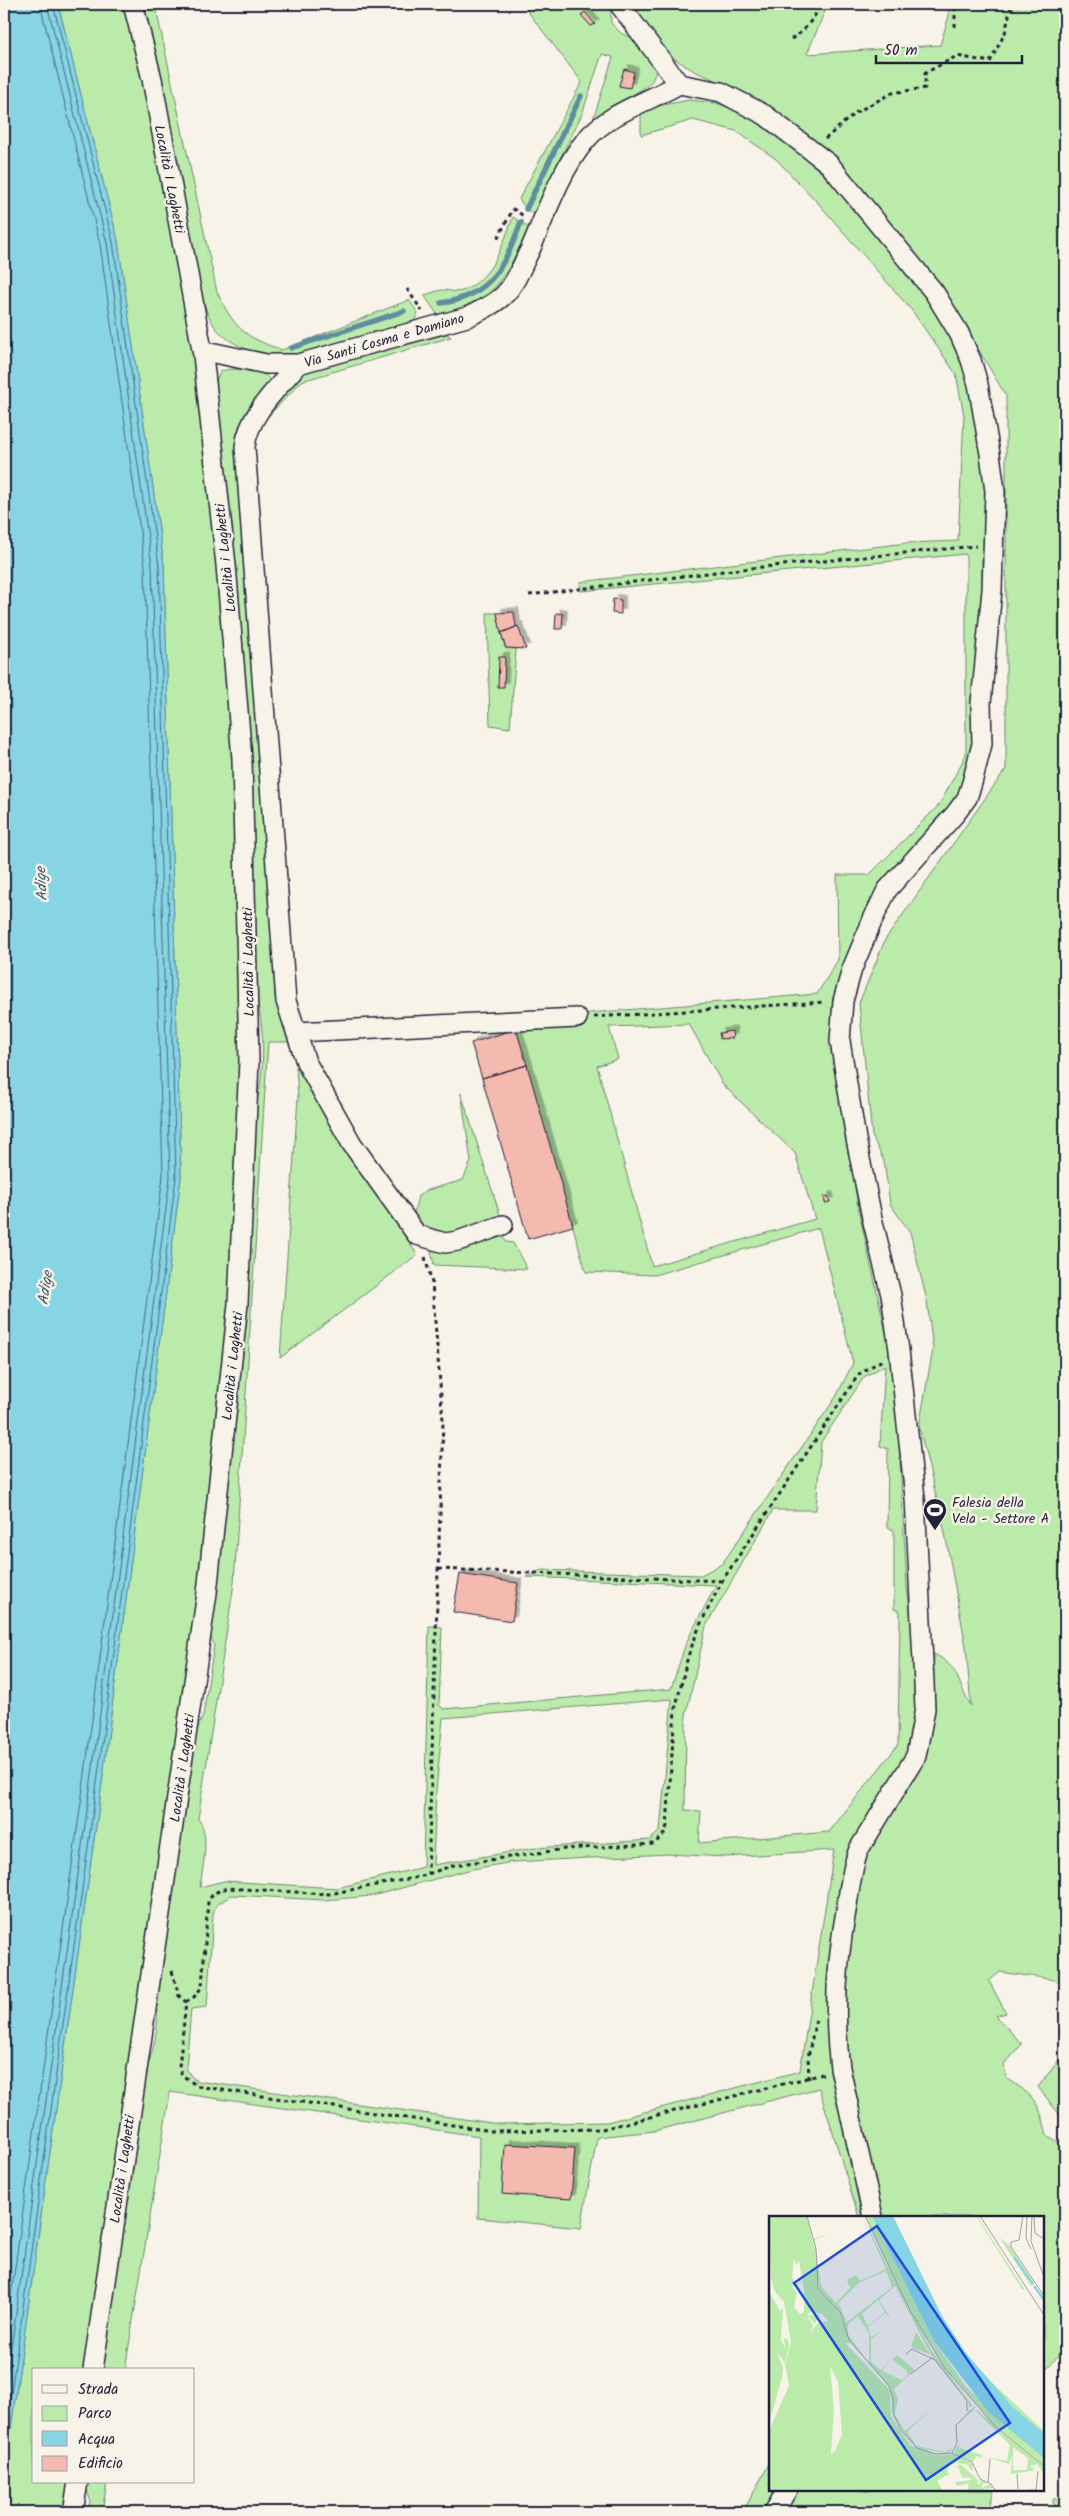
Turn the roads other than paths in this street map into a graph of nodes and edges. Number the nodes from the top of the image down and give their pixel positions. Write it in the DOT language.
graph roads {
  1 [pos="133,4"];
  2 [pos="619,4"];
  3 [pos="679,84"];
  4 [pos="203,356"];
  5 [pos="298,364"];
  6 [pos="577,1018"];
  7 [pos="296,1032"];
  8 [pos="503,1225"];
  9 [pos="873,2216"];
  10 [pos="93,2368"];
  11 [pos="78,2484"];
  12 [pos="786,2491"];
  13 [pos="73,2512"];
  14 [pos="774,2512"];
  1 -- 4 [label="street, Località I Laghetti"];
  2 -- 3 [label="street"];
  3 -- 5 [label="street, Via Santi Cosma e Damiano"];
  3 -- 9 [label="street"];
  4 -- 5 [label="street, Via Santi Cosma e Damiano"];
  4 -- 10 [label="street, Località i Laghetti"];
  5 -- 7 [label="street"];
  6 -- 7 [label="street"];
  7 -- 8 [label="street"];
  11 -- 13 [label="street"];
  12 -- 14 [label="street"];
}
